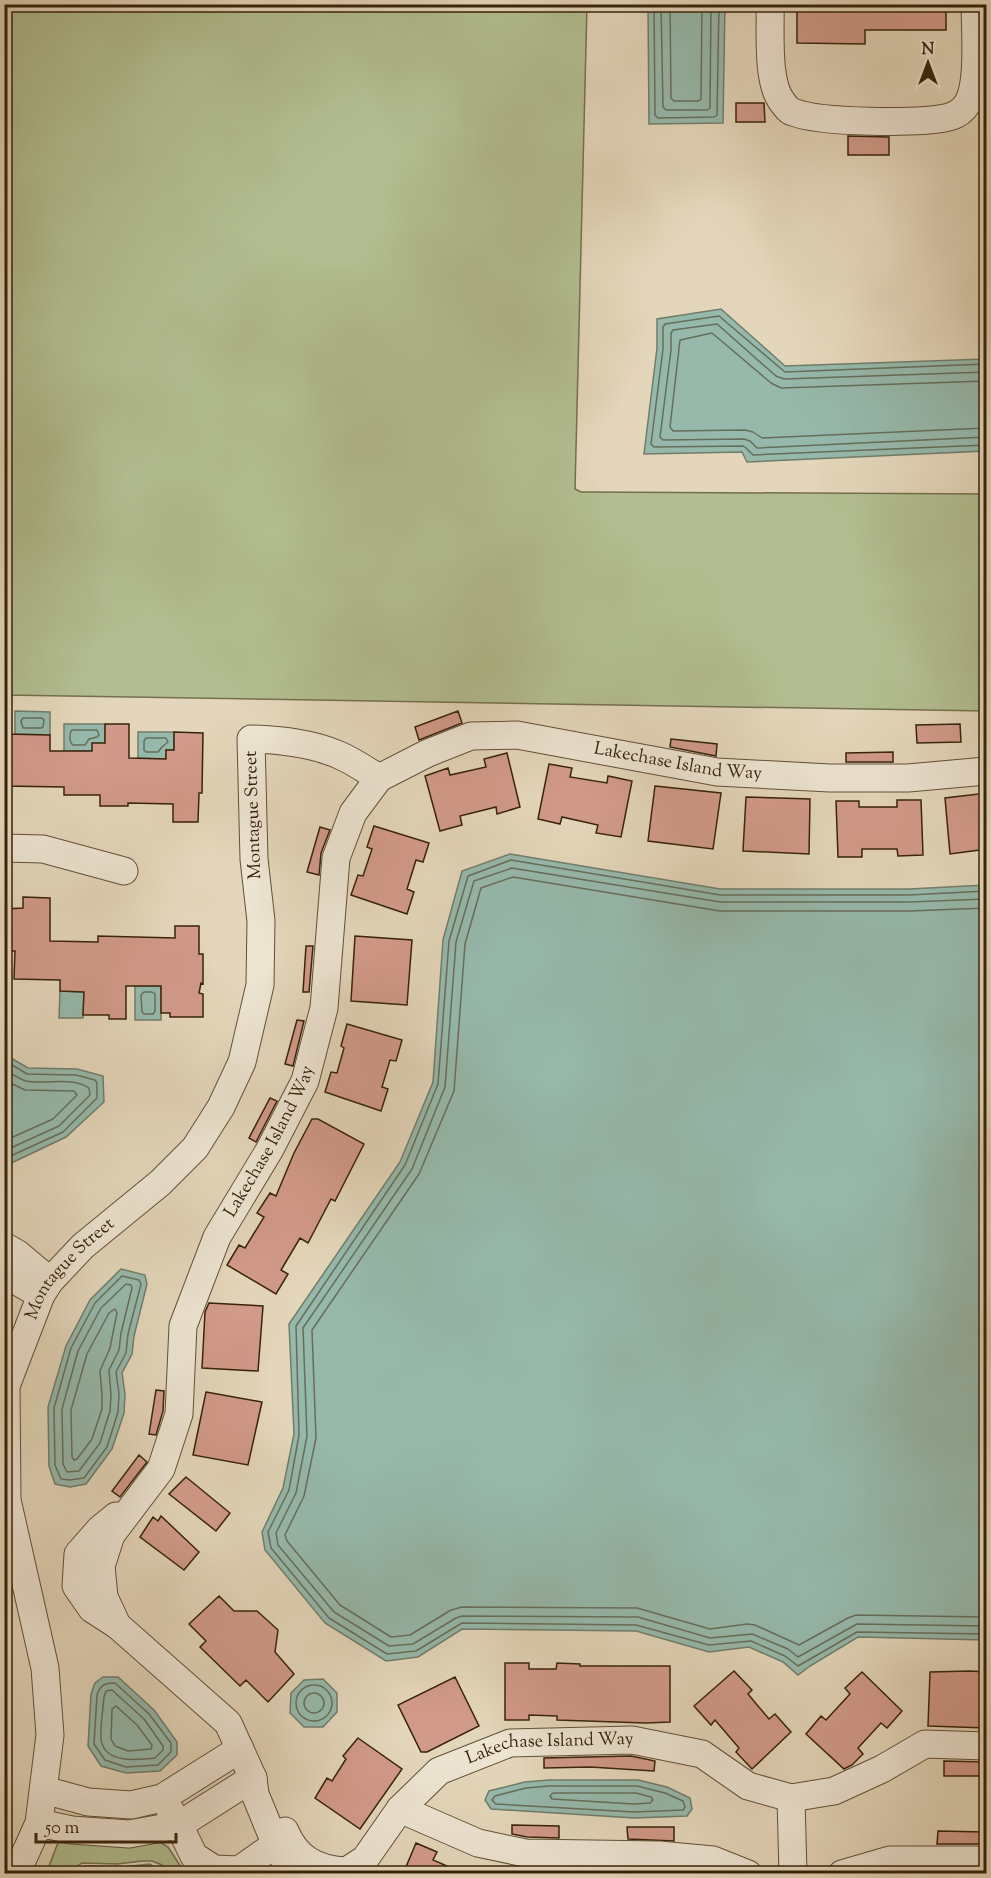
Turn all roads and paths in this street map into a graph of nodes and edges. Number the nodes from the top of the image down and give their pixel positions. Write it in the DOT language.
graph roads {
  1 [pos="770,4"];
  2 [pos="975,4"];
  3 [pos="987,771"];
  4 [pos="380,778"];
  5 [pos="4,848"];
  6 [pos="124,871"];
  7 [pos="4,1246"];
  8 [pos="4,1274"];
  9 [pos="45,1288"];
  10 [pos="987,1746"];
  11 [pos="240,1749"];
  12 [pos="253,1778"];
  13 [pos="44,1790"];
  14 [pos="162,1798"];
  15 [pos="790,1798"];
  16 [pos="400,1809"];
  17 [pos="39,1823"];
  18 [pos="179,1825"];
  19 [pos="274,1853"];
  20 [pos="987,1860"];
  21 [pos="215,1871"];
  22 [pos="343,1872"];
  23 [pos="16,1874"];
  24 [pos="293,1874"];
  25 [pos="748,1874"];
  26 [pos="793,1874"];
  27 [pos="842,1874"];
  1 -- 2 [label="street"];
  3 -- 4 [label="street, Lakechase Island Way"];
  4 -- 9 [label="street, Montague Street"];
  4 -- 11 [label="street, Lakechase Island Way"];
  5 -- 6 [label="street"];
  7 -- 9 [label="street"];
  8 -- 9 [label="street"];
  9 -- 13 [label="street, Montague Street"];
  10 -- 15 [label="street, Lakechase Island Way"];
  11 -- 12 [label="street, Lakechase Island Way"];
  11 -- 14 [label="street"];
  12 -- 18 [label="street"];
  12 -- 19 [label="street, Lakechase Island Way"];
  13 -- 14 [label="street"];
  13 -- 17 [label="street, Montague Street"];
  14 -- 18 [label="street"];
  15 -- 16 [label="street, Lakechase Island Way"];
  15 -- 26 [label="street"];
  16 -- 22 [label="street, Lakechase Island Way"];
  16 -- 25 [label="street"];
  17 -- 18 [label="street"];
  17 -- 23 [label="street, Montague Street"];
  18 -- 21 [label="street"];
  19 -- 21 [label="street"];
  19 -- 22 [label="street, Lakechase Island Way"];
  19 -- 24 [label="street"];
  20 -- 27 [label="street"];
}
